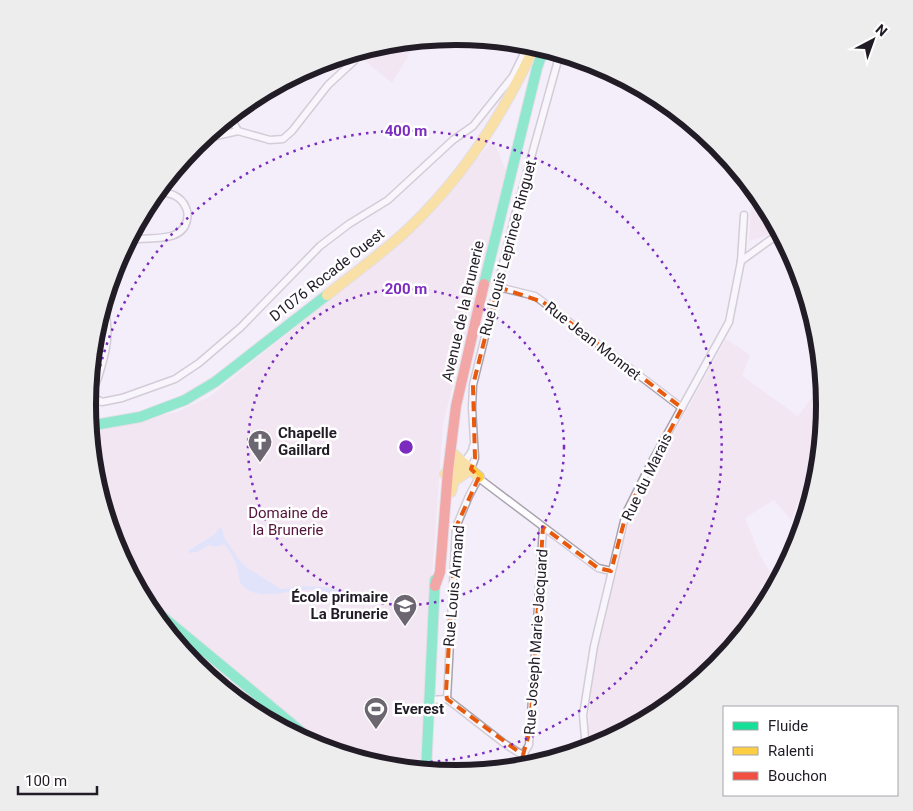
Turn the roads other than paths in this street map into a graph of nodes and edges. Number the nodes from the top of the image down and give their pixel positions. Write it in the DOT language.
graph roads {
  1 [pos="525,52"];
  2 [pos="533,53"];
  3 [pos="541,55"];
  4 [pos="355,60"];
  5 [pos="558,60"];
  6 [pos="233,122"];
  7 [pos="238,131"];
  8 [pos="218,135"];
  9 [pos="165,193"];
  10 [pos="744,215"];
  11 [pos="137,238"];
  12 [pos="776,238"];
  13 [pos="741,261"];
  14 [pos="498,287"];
  15 [pos="107,319"];
  16 [pos="97,379"];
  17 [pos="96,399"];
  18 [pos="682,408"];
  19 [pos="97,425"];
  20 [pos="450,451"];
  21 [pos="468,468"];
  22 [pos="445,474"];
  23 [pos="479,477"];
  24 [pos="543,528"];
  25 [pos="444,535"];
  26 [pos="611,571"];
  27 [pos="435,586"];
  28 [pos="169,623"];
  29 [pos="447,699"];
  30 [pos="430,700"];
  31 [pos="299,730"];
  32 [pos="585,742"];
  33 [pos="523,755"];
  34 [pos="529,759"];
  35 [pos="426,764"];
  1 -- 17 [label="street"];
  2 -- 19 [label="main road, D1076 Rocade Ouest"];
  3 -- 20 [label="main road, Avenue de la Brunerie"];
  4 -- 7 [label="street"];
  5 -- 14 [label="street, Rue Louis Leprince Ringuet"];
  6 -- 7 [label="street"];
  7 -- 8 [label="street"];
  9 -- 11 [label="street"];
  10 -- 13 [label="street, Rue du Marais"];
  12 -- 13 [label="street"];
  13 -- 18 [label="street, Rue du Marais"];
  14 -- 18 [label="street, Rue Jean Monnet"];
  14 -- 21 [label="street, Rue Louis Leprince Ringuet"];
  15 -- 16 [label="street"];
  18 -- 26 [label="street, Rue du Marais"];
  20 -- 21 [label="main road"];
  20 -- 22 [label="main road, Avenue de la Brunerie"];
  21 -- 22 [label="main road"];
  21 -- 23 [label="main road"];
  21 -- 25 [label="main road"];
  22 -- 25 [label="main road, Avenue de la Brunerie"];
  22 -- 27 [label="main road, Avenue de la Brunerie"];
  23 -- 24 [label="street"];
  23 -- 29 [label="street, Rue Louis Armand"];
  24 -- 26 [label="street"];
  24 -- 33 [label="street, Rue Joseph Marie Jacquard"];
  25 -- 27 [label="main road, Avenue de la Brunerie"];
  26 -- 32 [label="street, Rue du Marais"];
  27 -- 30 [label="main road, Avenue de la Brunerie"];
  28 -- 31 [label="main road"];
  29 -- 30 [label="street"];
  29 -- 33 [label="street"];
  30 -- 35 [label="main road, Avenue de la Brunerie"];
  33 -- 34 [label="street"];
}
